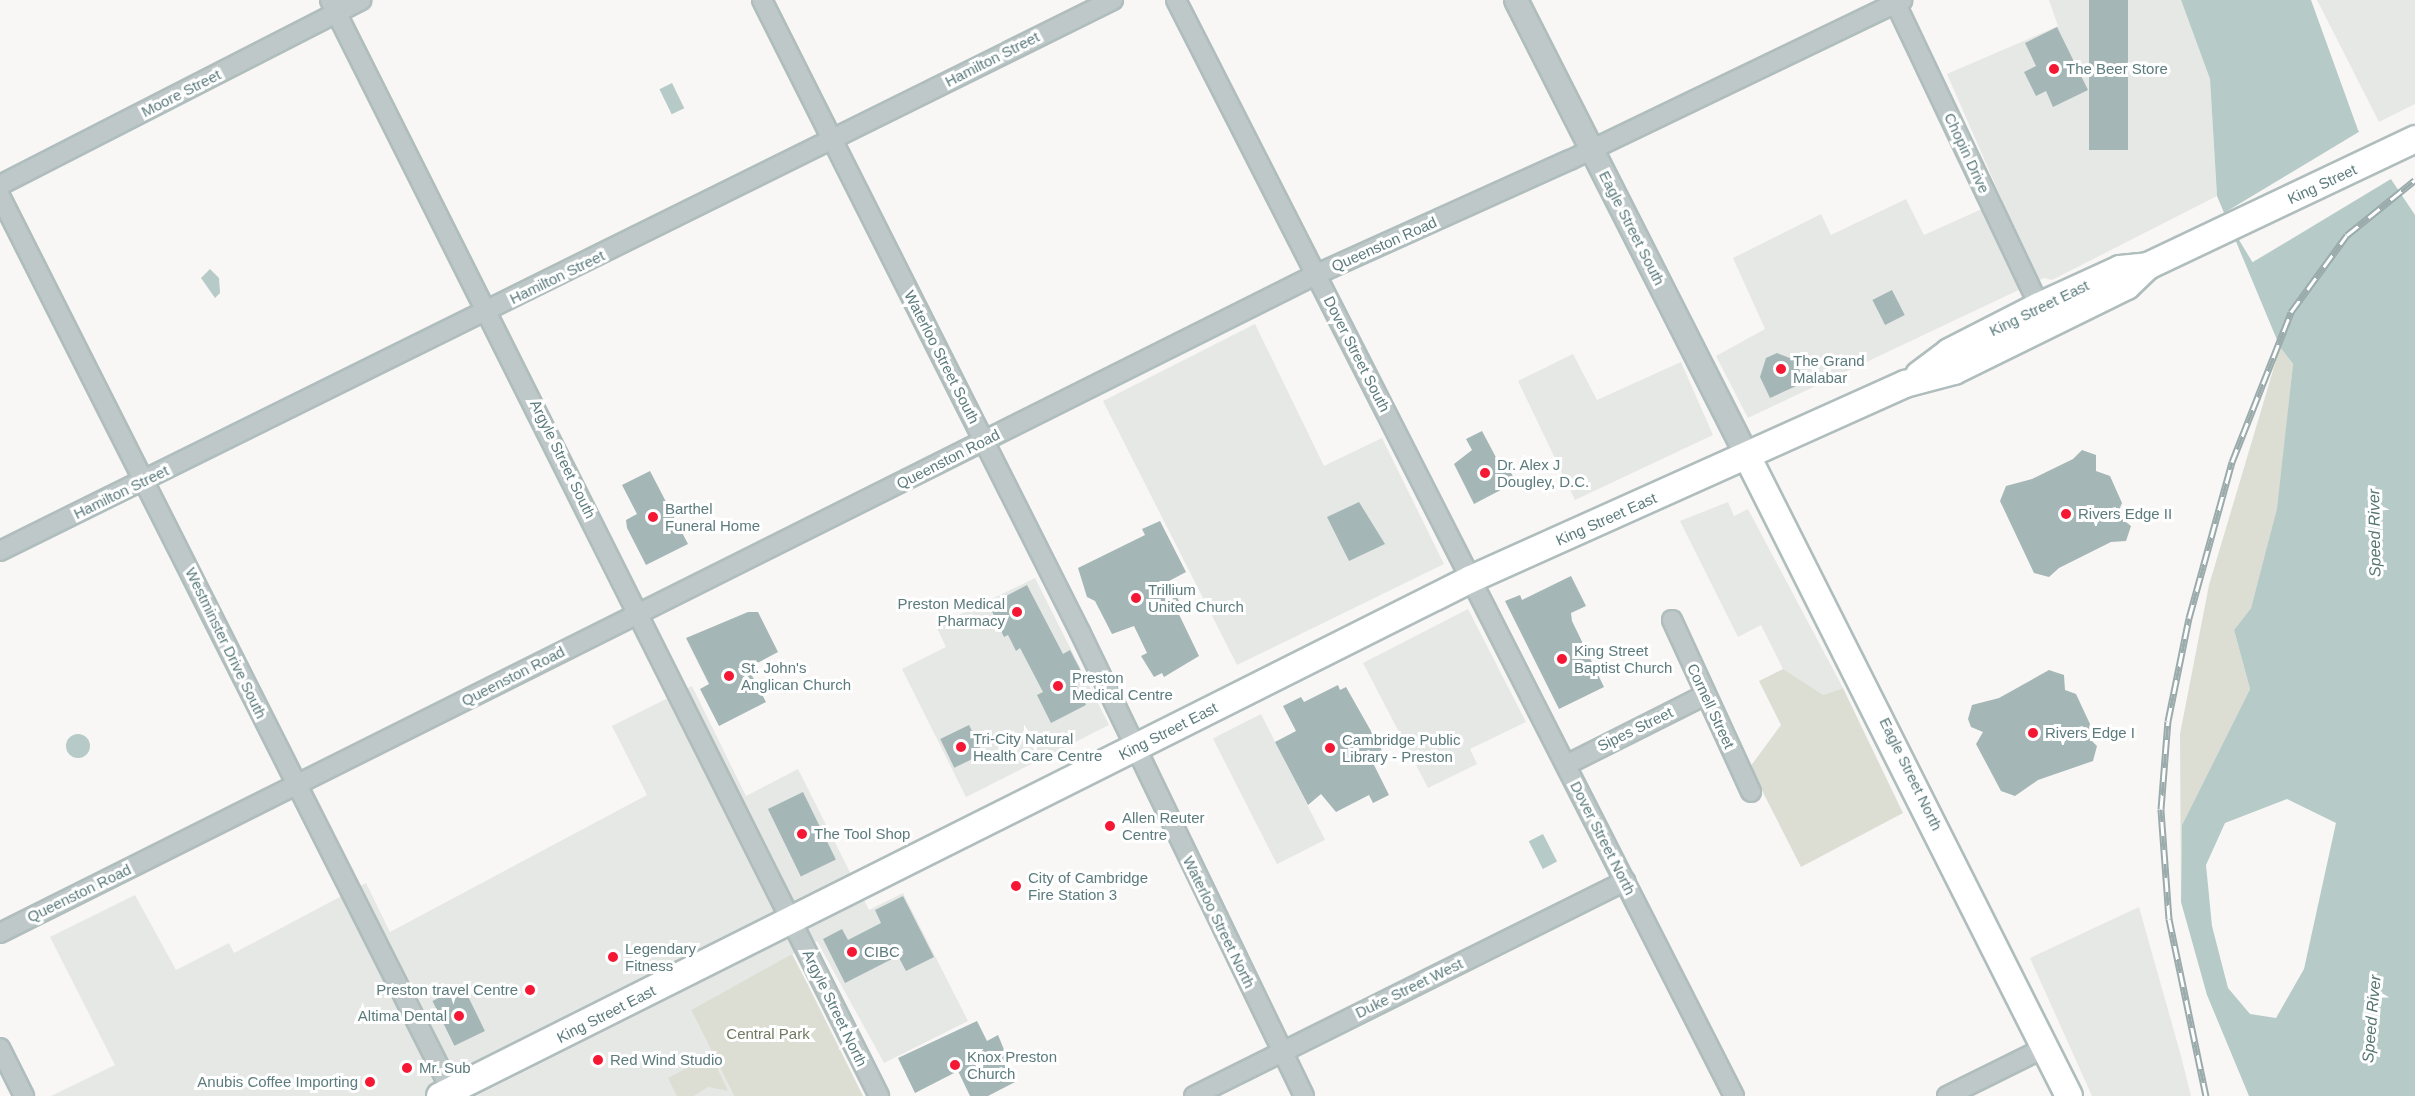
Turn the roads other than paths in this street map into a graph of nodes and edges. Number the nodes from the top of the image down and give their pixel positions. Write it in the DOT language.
graph roads {
  1 [pos="361,0"];
  2 [pos="762,0"];
  3 [pos="1069,0"];
  4 [pos="1113,0"];
  5 [pos="1176,0"];
  6 [pos="1516,0"];
  7 [pos="1898,1"];
  8 [pos="334,6"];
  9 [pos="1072,18"];
  10 [pos="834,139"];
  11 [pos="2415,139"];
  12 [pos="1592,149"];
  13 [pos="0,185"];
  14 [pos="0,196"];
  15 [pos="2229,228"];
  16 [pos="2148,266"];
  17 [pos="1317,273"];
  18 [pos="2039,306"];
  19 [pos="489,310"];
  20 [pos="1905,384"];
  21 [pos="984,441"];
  22 [pos="1747,456"];
  23 [pos="146,479"];
  24 [pos="0,551"];
  25 [pos="1471,579"];
  26 [pos="640,613"];
  27 [pos="1672,620"];
  28 [pos="1705,695"];
  29 [pos="1135,748"];
  30 [pos="1566,765"];
  31 [pos="296,785"];
  32 [pos="1751,792"];
  33 [pos="1625,881"];
  34 [pos="791,919"];
  35 [pos="0,933"];
  36 [pos="2046,1047"];
  37 [pos="0,1048"];
  38 [pos="1282,1051"];
  39 [pos="449,1094"];
  40 [pos="24,1096"];
  41 [pos="879,1096"];
  42 [pos="1194,1096"];
  43 [pos="1304,1096"];
  44 [pos="1734,1096"];
  45 [pos="1947,1096"];
  46 [pos="2070,1096"];
  1 -- 8 [label="street, Moore Street"];
  2 -- 10 [label="street, Waterloo Street South"];
  3 -- 9 [label="street"];
  4 -- 9 [label="street, Hamilton Street"];
  5 -- 17 [label="street, Dover Street South"];
  6 -- 12 [label="street, Eagle Street South"];
  7 -- 12 [label="street, Queenston Road"];
  7 -- 18 [label="street, Chopin Drive"];
  8 -- 13 [label="street, Moore Street"];
  8 -- 19 [label="street, Argyle Street South"];
  9 -- 10 [label="street, Hamilton Street"];
  10 -- 19 [label="street, Hamilton Street"];
  10 -- 21 [label="street, Waterloo Street South"];
  11 -- 15 [label="main road, King Street"];
  12 -- 17 [label="street, Queenston Road"];
  12 -- 22 [label="street, Eagle Street South"];
  14 -- 23 [label="street, Westminster Drive South"];
  15 -- 16 [label="main road, King Street East"];
  16 -- 18 [label="main road, King Street East"];
  16 -- 20 [label="main road, King Street East"];
  17 -- 21 [label="street, Queenston Road"];
  17 -- 25 [label="street, Dover Street South"];
  18 -- 20 [label="main road, King Street East"];
  19 -- 23 [label="street, Hamilton Street"];
  19 -- 26 [label="street, Argyle Street South"];
  20 -- 22 [label="main road, King Street East"];
  21 -- 26 [label="street, Queenston Road"];
  21 -- 29 [label="street, Waterloo Street South"];
  22 -- 25 [label="main road, King Street East"];
  22 -- 36 [label="main road, Eagle Street North"];
  23 -- 24 [label="street, Hamilton Street"];
  23 -- 31 [label="street, Westminster Drive South"];
  25 -- 29 [label="main road, King Street East"];
  25 -- 30 [label="street, Dover Street North"];
  26 -- 31 [label="street, Queenston Road"];
  26 -- 34 [label="street, Argyle Street South"];
  27 -- 28 [label="street, Cornell Street"];
  28 -- 30 [label="street, Sipes Street"];
  28 -- 32 [label="street, Cornell Street"];
  29 -- 34 [label="main road, King Street East"];
  29 -- 38 [label="street, Waterloo Street North"];
  30 -- 33 [label="street, Dover Street North"];
  31 -- 35 [label="street, Queenston Road"];
  31 -- 39 [label="street, Westminster Drive South"];
  33 -- 38 [label="street, Duke Street West"];
  33 -- 44 [label="street, Dover Street North"];
  34 -- 39 [label="main road, King Street East"];
  34 -- 41 [label="street, Argyle Street North"];
  36 -- 45 [label="street"];
  36 -- 46 [label="main road, Eagle Street North"];
  37 -- 40 [label="street"];
  38 -- 42 [label="street, Duke Street West"];
  38 -- 43 [label="street, Waterloo Street North"];
}
